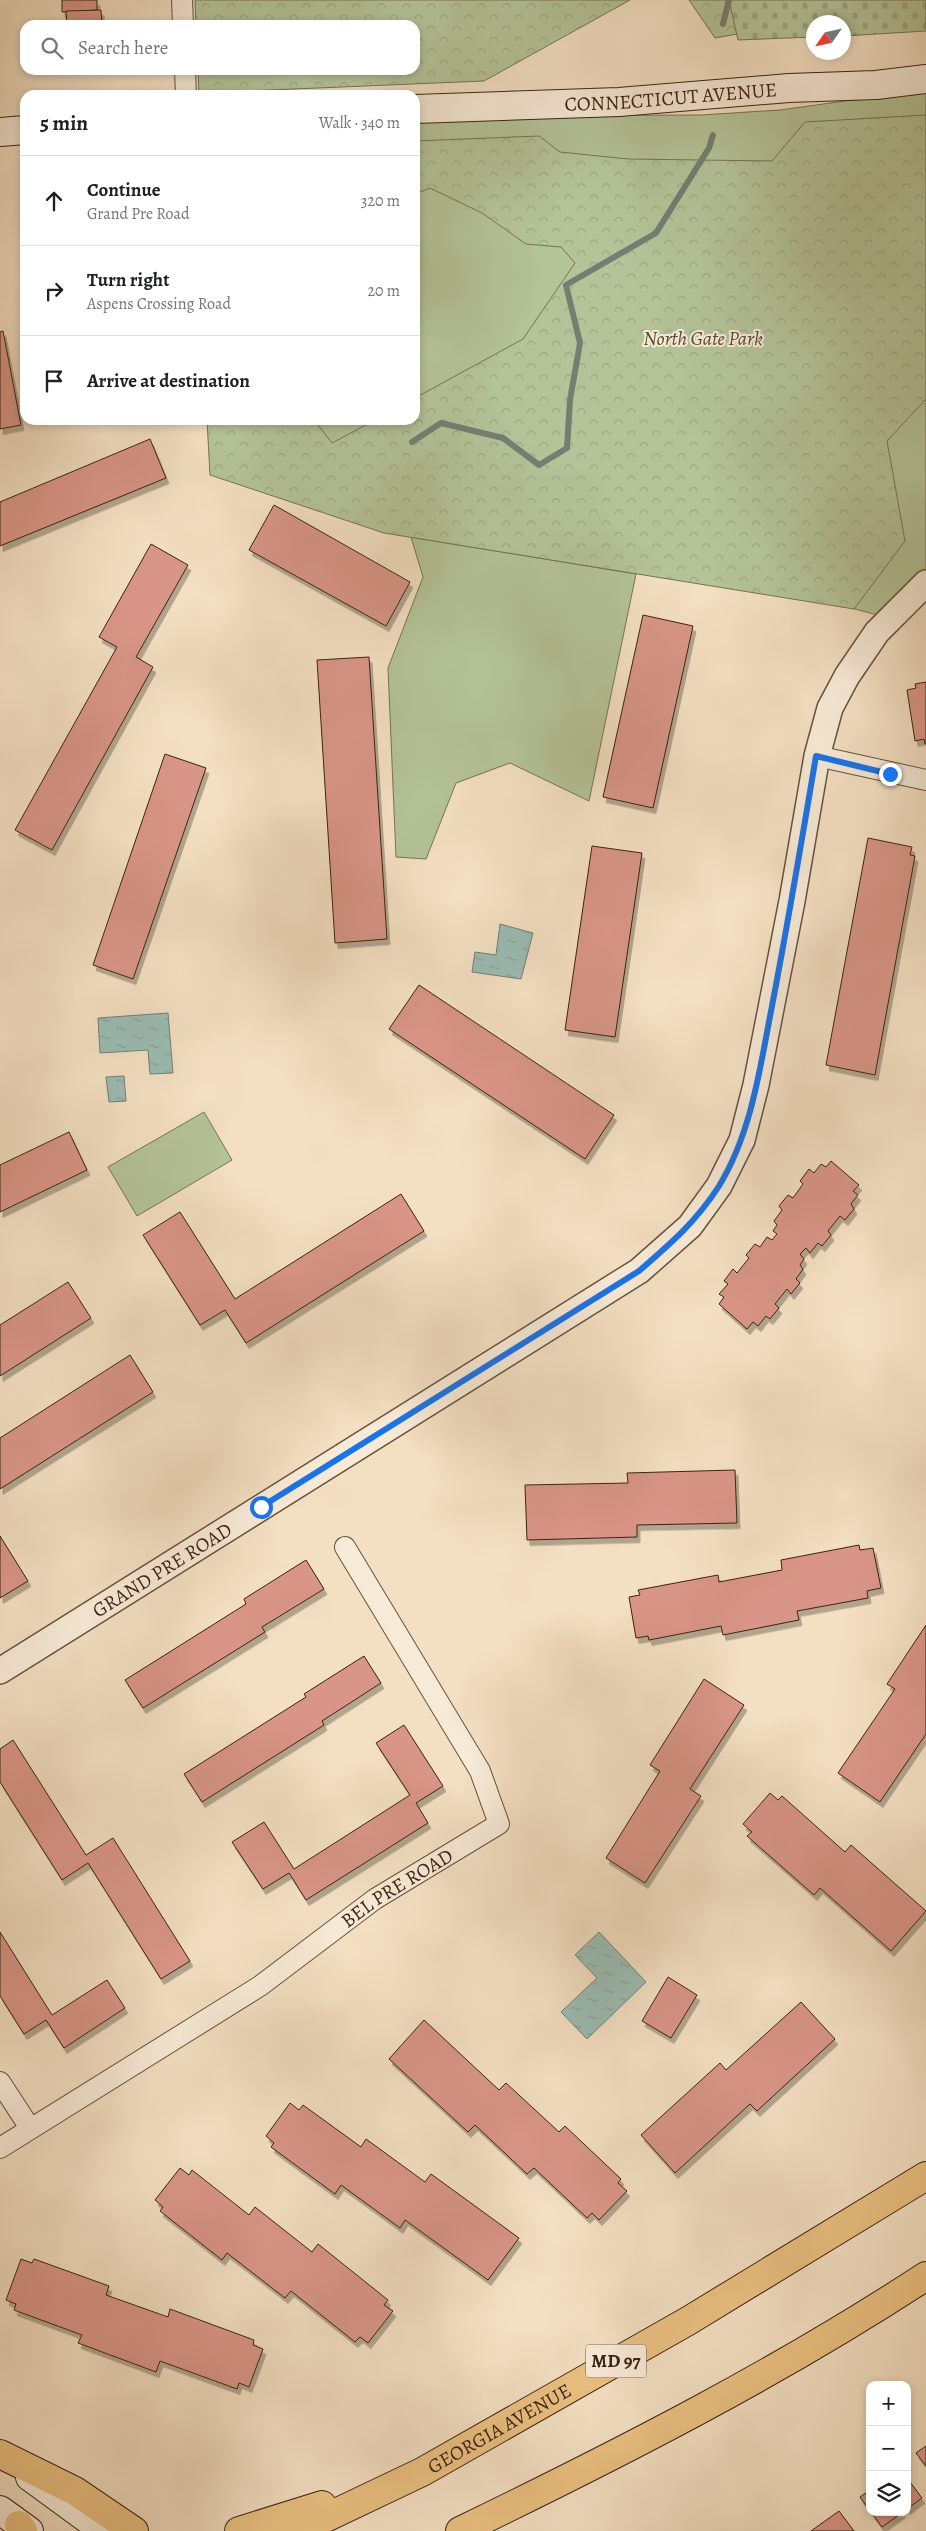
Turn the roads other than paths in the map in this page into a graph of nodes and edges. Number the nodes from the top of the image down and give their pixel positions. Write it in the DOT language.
graph roads {
  1 [pos="182,0"];
  2 [pos="183,20"];
  3 [pos="185,75"];
  4 [pos="926,79"];
  5 [pos="186,90"];
  6 [pos="420,109"];
  7 [pos="20,130"];
  8 [pos="0,132"];
  9 [pos="926,583"];
  10 [pos="816,756"];
  11 [pos="926,780"];
  12 [pos="345,1546"];
  13 [pos="0,1670"];
  14 [pos="0,2082"];
  15 [pos="30,2128"];
  16 [pos="0,2148"];
  17 [pos="926,2176"];
  18 [pos="926,2276"];
  19 [pos="0,2454"];
  20 [pos="411,2477"];
  21 [pos="104,2531"];
  22 [pos="134,2531"];
  23 [pos="239,2531"];
  24 [pos="298,2531"];
  25 [pos="460,2531"];
  1 -- 2 [label="street"];
  3 -- 5 [label="street"];
  4 -- 6 [label="main road, CONNECTICUT AVENUE"];
  7 -- 8 [label="main road"];
  9 -- 10 [label="street, GRAND PRE ROAD"];
  10 -- 11 [label="street"];
  10 -- 13 [label="street, GRAND PRE ROAD"];
  12 -- 15 [label="street, BEL PRE ROAD"];
  14 -- 15 [label="street"];
  15 -- 16 [label="street, BEL PRE ROAD"];
  17 -- 20 [label="main road, GEORGIA AVENUE / MD 97"];
  18 -- 25 [label="main road"];
  19 -- 21 [label="main road"];
  19 -- 22 [label="main road"];
  20 -- 23 [label="main road"];
  20 -- 24 [label="main road, GEORGIA AVENUE / MD 97"];
}
